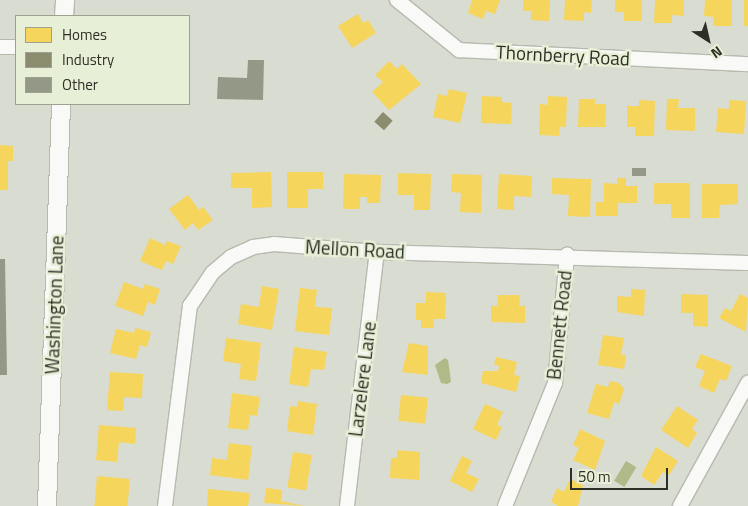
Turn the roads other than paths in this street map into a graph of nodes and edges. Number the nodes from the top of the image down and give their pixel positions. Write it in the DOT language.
graph roads {
  1 [pos="65,0"];
  2 [pos="397,0"];
  3 [pos="64,15"];
  4 [pos="0,47"];
  5 [pos="15,47"];
  6 [pos="748,64"];
  7 [pos="61,105"];
  8 [pos="376,252"];
  9 [pos="567,255"];
  10 [pos="748,263"];
  11 [pos="748,382"];
  12 [pos="47,506"];
  13 [pos="164,506"];
  14 [pos="347,506"];
  15 [pos="504,506"];
  16 [pos="680,506"];
  1 -- 3 [label="main road"];
  2 -- 6 [label="street, Thornberry Road"];
  4 -- 5 [label="street"];
  7 -- 12 [label="main road, Washington Lane"];
  8 -- 9 [label="street, Mellon Road"];
  8 -- 13 [label="street, Mellon Road"];
  8 -- 14 [label="street, Larzelere Lane"];
  9 -- 10 [label="street, Mellon Road"];
  9 -- 15 [label="street, Bennett Road"];
  11 -- 16 [label="street"];
}
